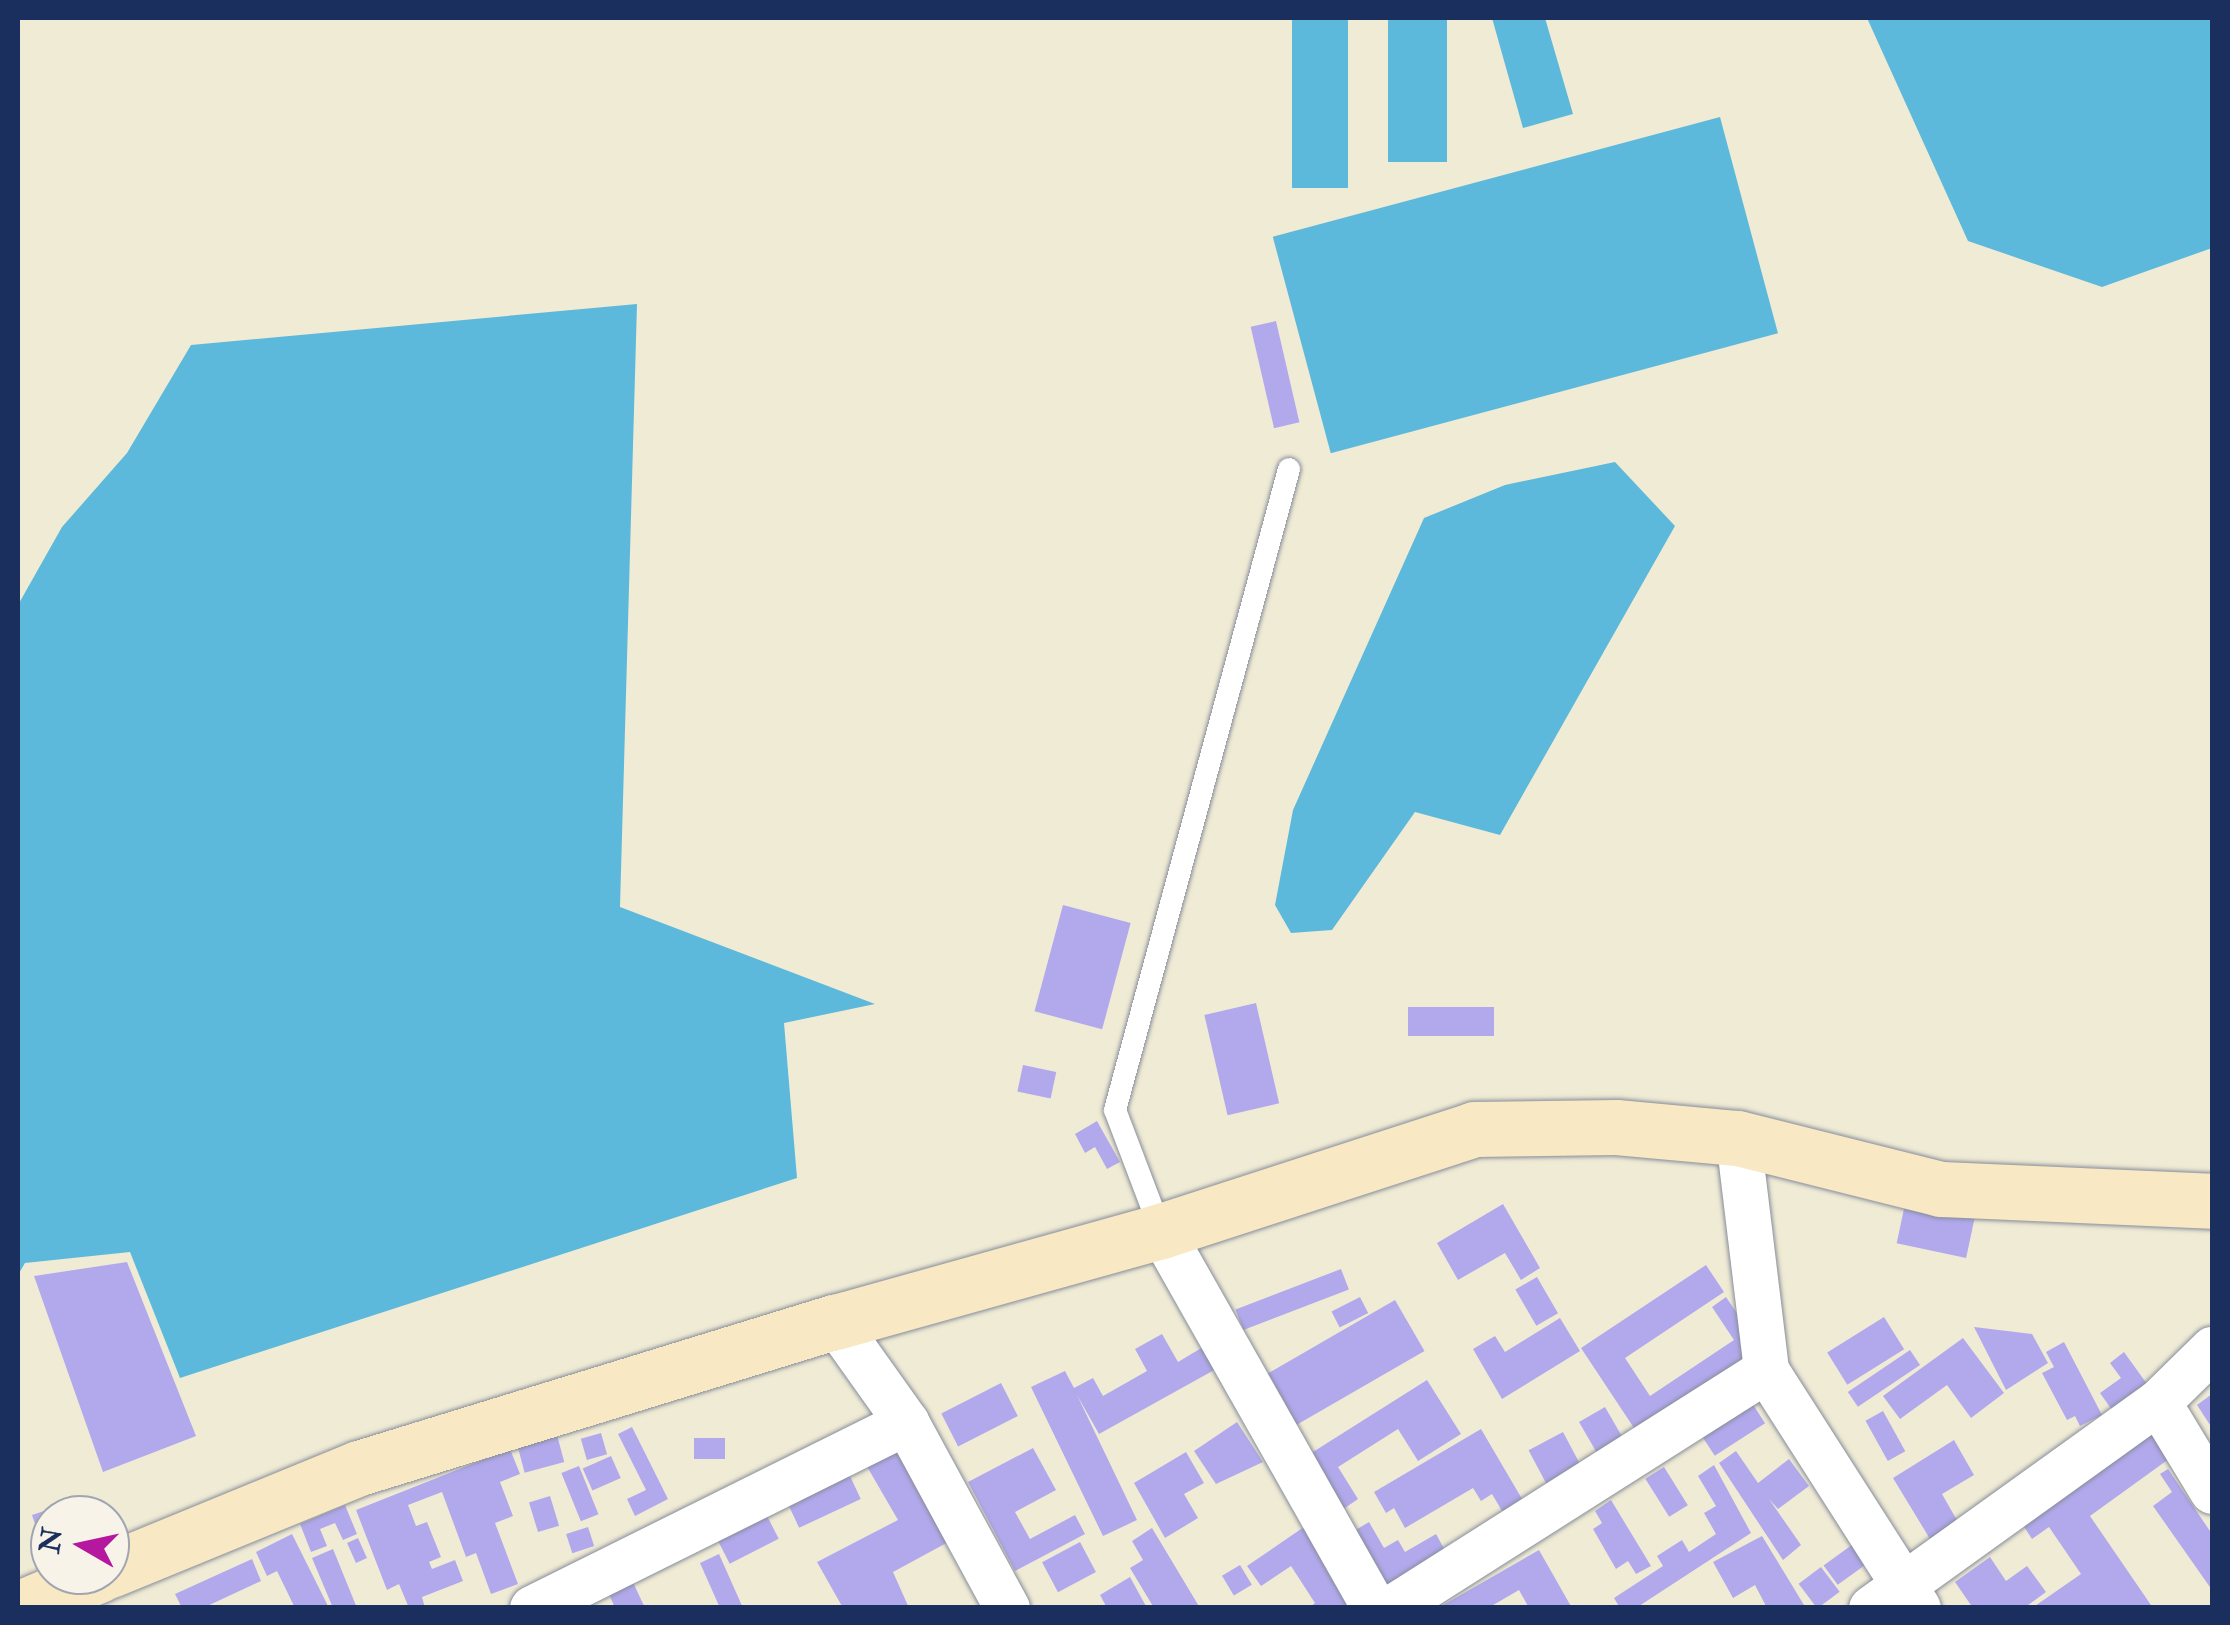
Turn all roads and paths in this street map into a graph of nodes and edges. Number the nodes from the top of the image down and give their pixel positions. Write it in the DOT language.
graph roads {
  1 [pos="1288,468"];
  2 [pos="1738,1138"];
  3 [pos="2212,1201"];
  4 [pos="1161,1231"];
  5 [pos="835,1322"];
  6 [pos="2212,1349"];
  7 [pos="1766,1370"];
  8 [pos="2158,1402"];
  9 [pos="906,1422"];
  10 [pos="2212,1492"];
  11 [pos="130,1562"];
  12 [pos="51,1595"];
  13 [pos="1897,1600"];
  14 [pos="20,1608"];
  15 [pos="532,1608"];
  16 [pos="1007,1608"];
  17 [pos="1374,1608"];
  18 [pos="1391,1608"];
  1 -- 4 [label="lane"];
  2 -- 3 [label="main road"];
  2 -- 4 [label="main road"];
  2 -- 7 [label="street"];
  4 -- 5 [label="main road"];
  4 -- 17 [label="street"];
  5 -- 9 [label="street"];
  5 -- 11 [label="main road"];
  6 -- 8 [label="street"];
  7 -- 13 [label="street"];
  7 -- 18 [label="street"];
  8 -- 10 [label="street"];
  8 -- 13 [label="street"];
  9 -- 15 [label="street"];
  9 -- 16 [label="street"];
  12 -- 14 [label="main road"];
}
